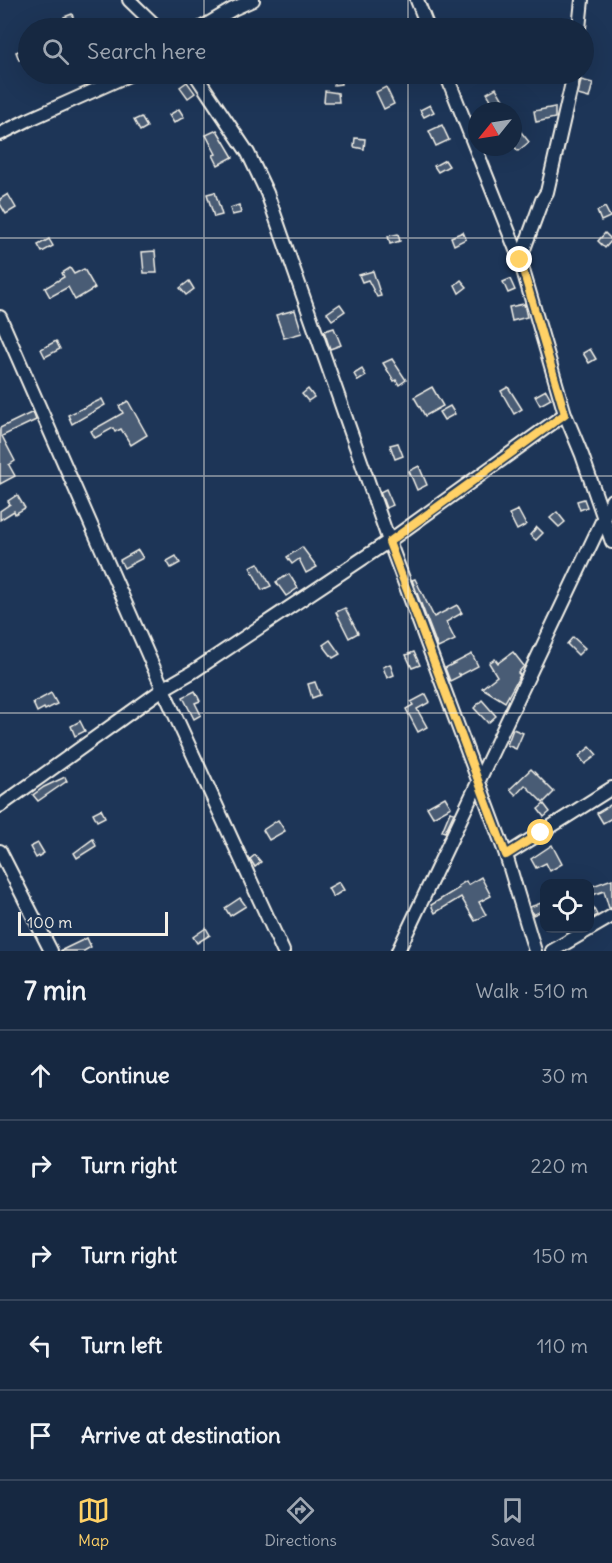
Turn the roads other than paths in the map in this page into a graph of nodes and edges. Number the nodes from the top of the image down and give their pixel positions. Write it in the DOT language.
graph roads {
  1 [pos="129,0"];
  2 [pos="253,0"];
  3 [pos="417,0"];
  4 [pos="582,0"];
  5 [pos="234,4"];
  6 [pos="148,18"];
  7 [pos="215,18"];
  8 [pos="424,18"];
  9 [pos="580,18"];
  10 [pos="109,84"];
  11 [pos="202,84"];
  12 [pos="450,84"];
  13 [pos="572,84"];
  14 [pos="0,134"];
  15 [pos="520,260"];
  16 [pos="0,317"];
  17 [pos="565,414"];
  18 [pos="612,500"];
  19 [pos="607,521"];
  20 [pos="389,542"];
  21 [pos="612,542"];
  22 [pos="163,689"];
  23 [pos="479,783"];
  24 [pos="612,788"];
  25 [pos="0,806"];
  26 [pos="0,851"];
  27 [pos="506,855"];
  28 [pos="612,916"];
  29 [pos="51,951"];
  30 [pos="283,951"];
  31 [pos="398,951"];
  32 [pos="536,951"];
  33 [pos="552,951"];
  1 -- 6 [label="street"];
  2 -- 5 [label="street"];
  3 -- 8 [label="street"];
  4 -- 9 [label="street"];
  5 -- 7 [label="street"];
  10 -- 14 [label="street"];
  11 -- 20 [label="street"];
  12 -- 15 [label="street"];
  13 -- 15 [label="street"];
  15 -- 17 [label="street"];
  16 -- 22 [label="street"];
  17 -- 19 [label="street"];
  17 -- 20 [label="street"];
  18 -- 19 [label="street"];
  19 -- 21 [label="street"];
  19 -- 23 [label="street"];
  20 -- 22 [label="street"];
  20 -- 23 [label="street"];
  22 -- 25 [label="street"];
  22 -- 30 [label="street"];
  23 -- 27 [label="street"];
  23 -- 31 [label="street"];
  24 -- 27 [label="street"];
  26 -- 29 [label="street"];
  27 -- 32 [label="street"];
  28 -- 33 [label="street"];
}
